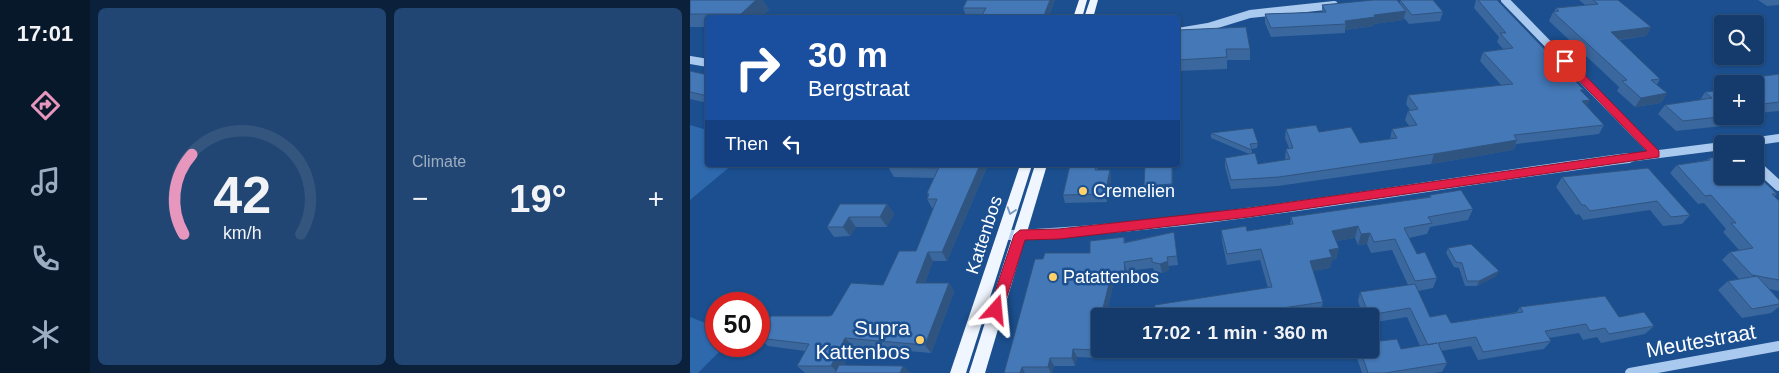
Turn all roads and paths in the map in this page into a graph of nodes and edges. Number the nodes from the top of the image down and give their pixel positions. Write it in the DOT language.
graph roads {
  1 [pos="1083,0"];
  2 [pos="1094,0"];
  3 [pos="1505,0"];
  4 [pos="1346,4"];
  5 [pos="1078,15"];
  6 [pos="1089,15"];
  7 [pos="1180,32"];
  8 [pos="690,60"];
  9 [pos="705,62"];
  10 [pos="1779,138"];
  11 [pos="1764,140"];
  12 [pos="1714,147"];
  13 [pos="1655,154"];
  14 [pos="1025,167"];
  15 [pos="1040,167"];
  16 [pos="1764,172"];
  17 [pos="1779,186"];
  18 [pos="1004,235"];
  19 [pos="1020,235"];
  20 [pos="1779,346"];
  21 [pos="958,373"];
  22 [pos="977,373"];
  23 [pos="1630,373"];
  1 -- 5 [label="main road"];
  2 -- 6 [label="main road"];
  3 -- 13 [label="street"];
  4 -- 7 [label="street"];
  8 -- 9 [label="street"];
  10 -- 11 [label="street"];
  12 -- 13 [label="street"];
  13 -- 19 [label="street"];
  14 -- 18 [label="main road, Kattenbos, one-way"];
  15 -- 19 [label="main road, Kattenbos"];
  16 -- 17 [label="street"];
  18 -- 19 [label="street"];
  18 -- 21 [label="main road, Kattenbos"];
  19 -- 22 [label="main road, Kattenbos"];
  20 -- 23 [label="street, Meutestraat"];
}
